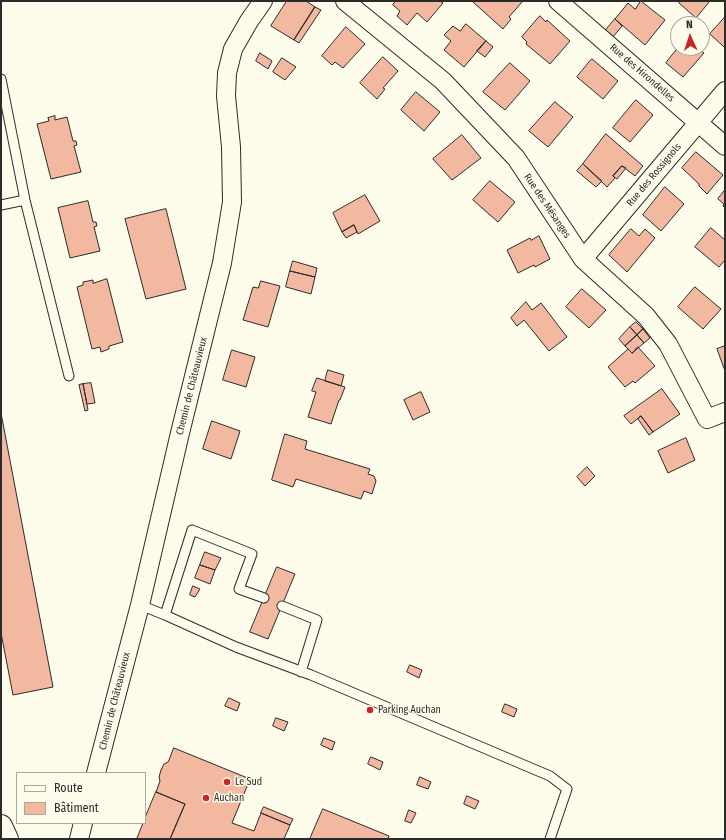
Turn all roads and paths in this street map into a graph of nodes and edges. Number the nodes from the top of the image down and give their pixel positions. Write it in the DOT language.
graph roads {
  1 [pos="263,1"];
  2 [pos="345,1"];
  3 [pos="558,1"];
  4 [pos="1,80"];
  5 [pos="725,91"];
  6 [pos="699,123"];
  7 [pos="725,146"];
  8 [pos="25,200"];
  9 [pos="1,205"];
  10 [pos="583,259"];
  11 [pos="69,376"];
  12 [pos="725,412"];
  13 [pos="264,598"];
  14 [pos="140,605"];
  15 [pos="282,606"];
  16 [pos="165,615"];
  17 [pos="301,672"];
  18 [pos="96,772"];
  19 [pos="84,824"];
  20 [pos="1,826"];
  21 [pos="7,839"];
  22 [pos="79,839"];
  23 [pos="550,839"];
  1 -- 14 [label="street, Chemin de Châteauvieux"];
  2 -- 10 [label="street, Rue des Mésanges"];
  3 -- 6 [label="street, Rue des Hirondelles"];
  4 -- 8 [label="lane"];
  5 -- 6 [label="street, Rue des Rossignols"];
  6 -- 7 [label="street, Rue des Hirondelles"];
  6 -- 10 [label="street, Rue des Rossignols"];
  8 -- 9 [label="lane"];
  8 -- 11 [label="lane"];
  10 -- 12 [label="street, Rue des Mésanges"];
  13 -- 16 [label="lane"];
  14 -- 16 [label="lane"];
  14 -- 18 [label="street, Chemin de Châteauvieux"];
  15 -- 17 [label="lane"];
  16 -- 17 [label="lane"];
  17 -- 23 [label="lane"];
  19 -- 22 [label="street"];
  20 -- 21 [label="main road"];
}
